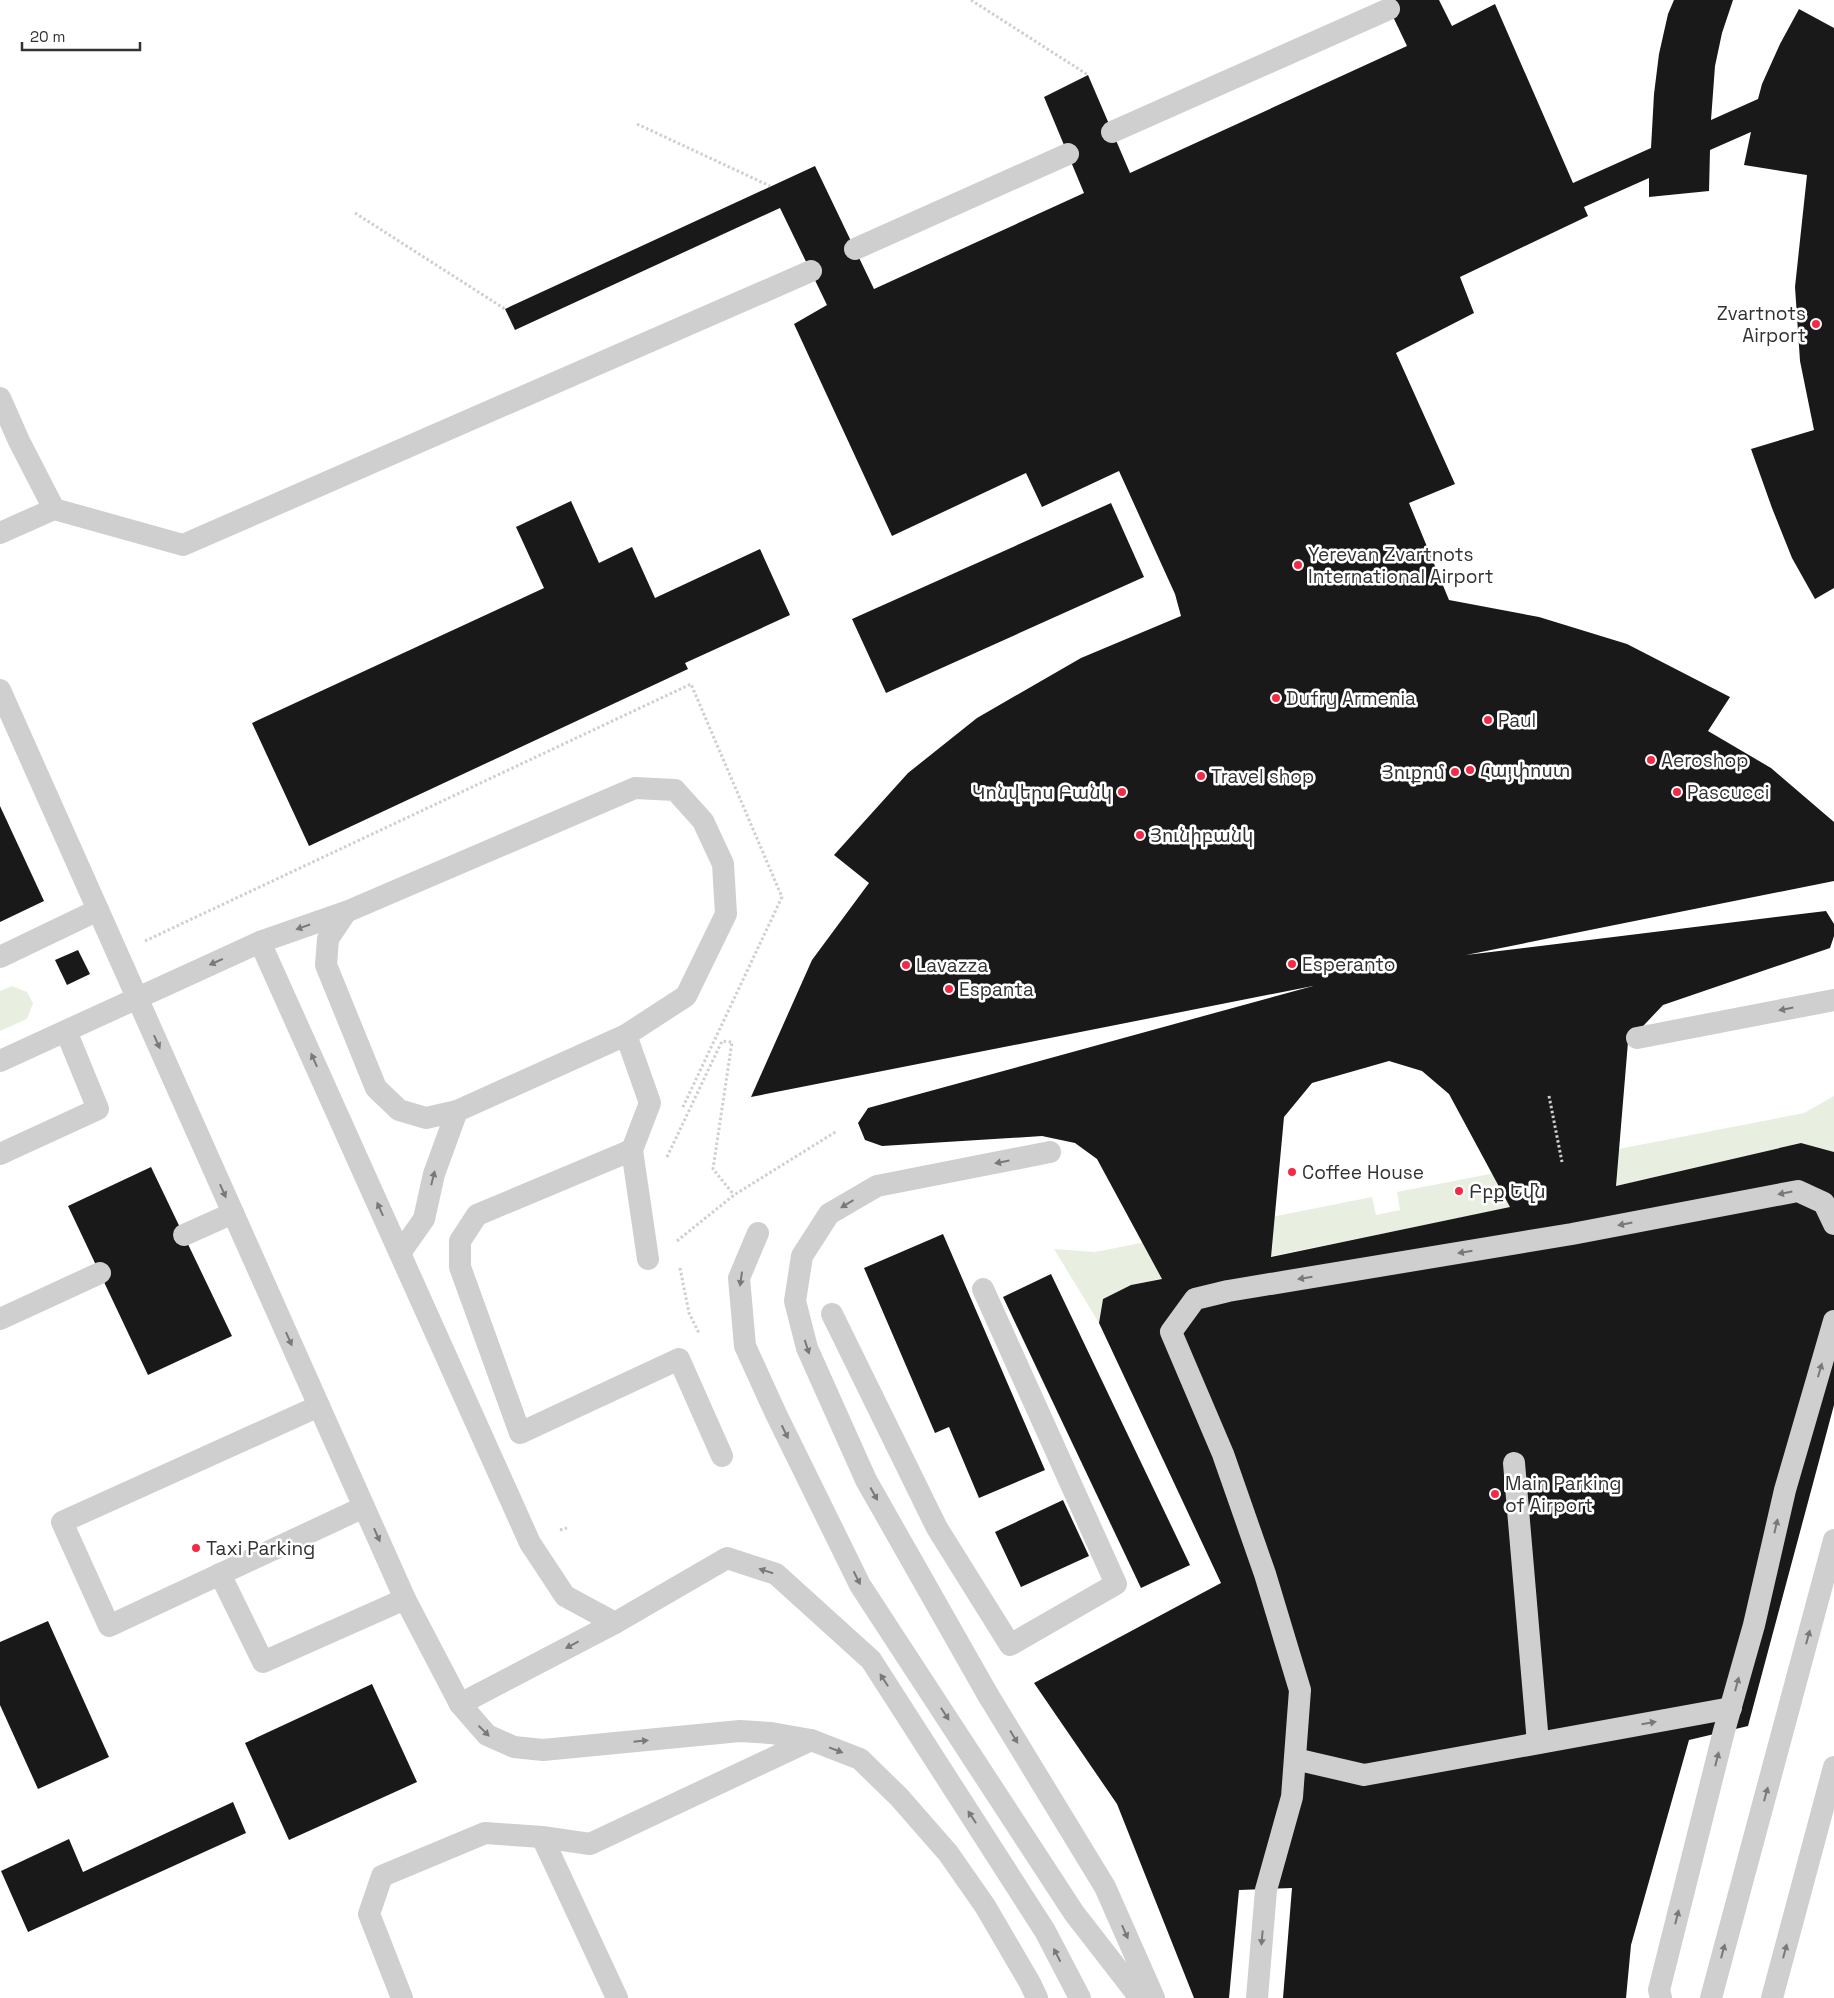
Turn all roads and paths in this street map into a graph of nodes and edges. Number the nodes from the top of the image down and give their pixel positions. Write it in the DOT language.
graph roads {
  1 [pos="971,0"];
  2 [pos="1389,9"];
  3 [pos="1088,75"];
  4 [pos="637,124"];
  5 [pos="1112,132"];
  6 [pos="1068,154"];
  7 [pos="770,186"];
  8 [pos="355,214"];
  9 [pos="855,249"];
  10 [pos="811,271"];
  11 [pos="505,309"];
  12 [pos="0,398"];
  13 [pos="54,509"];
  14 [pos="0,534"];
  15 [pos="0,690"];
  16 [pos="98,910"];
  17 [pos="346,912"];
  18 [pos="260,942"];
  19 [pos="117,954"];
  20 [pos="0,957"];
  21 [pos="137,998"];
  22 [pos="1834,1000"];
  23 [pos="66,1031"];
  24 [pos="626,1035"];
  25 [pos="1637,1038"];
  26 [pos="0,1061"];
  27 [pos="1549,1096"];
  28 [pos="457,1111"];
  29 [pos="678,1117"];
  30 [pos="837,1131"];
  31 [pos="666,1143"];
  32 [pos="632,1150"];
  33 [pos="1050,1152"];
  34 [pos="0,1154"];
  35 [pos="667,1157"];
  36 [pos="1562,1162"];
  37 [pos="668,1166"];
  38 [pos="734,1195"];
  39 [pos="233,1213"];
  40 [pos="1834,1224"];
  41 [pos="674,1233"];
  42 [pos="758,1233"];
  43 [pos="184,1235"];
  44 [pos="400,1253"];
  45 [pos="648,1259"];
  46 [pos="678,1260"];
  47 [pos="100,1273"];
  48 [pos="983,1288"];
  49 [pos="832,1314"];
  50 [pos="0,1319"];
  51 [pos="1834,1321"];
  52 [pos="702,1339"];
  53 [pos="319,1406"];
  54 [pos="722,1456"];
  55 [pos="1514,1464"];
  56 [pos="364,1507"];
  57 [pos="1834,1540"];
  58 [pos="220,1574"];
  59 [pos="405,1598"];
  60 [pos="616,1622"];
  61 [pos="460,1704"];
  62 [pos="1731,1708"];
  63 [pos="811,1740"];
  64 [pos="1538,1742"];
  65 [pos="1295,1759"];
  66 [pos="1834,1767"];
  67 [pos="542,1837"];
  68 [pos="402,1998"];
  69 [pos="617,1998"];
  70 [pos="1037,1998"];
  71 [pos="1080,1998"];
  72 [pos="1140,1998"];
  73 [pos="1154,1998"];
  74 [pos="1257,1998"];
  75 [pos="1660,1998"];
  76 [pos="1711,1998"];
  77 [pos="1772,1998"];
  1 -- 3 [label="path"];
  2 -- 5 [label="lane"];
  4 -- 7 [label="path"];
  6 -- 9 [label="lane"];
  8 -- 11 [label="path"];
  10 -- 13 [label="lane"];
  12 -- 13 [label="lane"];
  13 -- 14 [label="lane"];
  15 -- 16 [label="lane"];
  16 -- 19 [label="lane"];
  16 -- 20 [label="lane"];
  17 -- 18 [label="lane, one-way"];
  17 -- 24 [label="lane"];
  17 -- 28 [label="lane"];
  18 -- 21 [label="lane, one-way"];
  44 -- 18 [label="lane, one-way"];
  19 -- 21 [label="lane"];
  19 -- 29 [label="path"];
  21 -- 23 [label="lane"];
  21 -- 39 [label="lane, one-way"];
  22 -- 25 [label="lane, one-way"];
  23 -- 26 [label="lane"];
  23 -- 34 [label="lane"];
  24 -- 28 [label="lane"];
  24 -- 32 [label="lane"];
  27 -- 36 [label="path"];
  44 -- 28 [label="lane, one-way"];
  30 -- 38 [label="path"];
  31 -- 35 [label="path"];
  32 -- 45 [label="lane"];
  32 -- 54 [label="lane"];
  33 -- 73 [label="lane, one-way, bridge"];
  35 -- 37 [label="path"];
  35 -- 38 [label="path"];
  38 -- 41 [label="path"];
  39 -- 43 [label="lane"];
  39 -- 53 [label="lane, one-way"];
  40 -- 65 [label="lane, one-way"];
  42 -- 72 [label="lane, one-way"];
  44 -- 60 [label="lane"];
  46 -- 52 [label="path"];
  47 -- 50 [label="lane"];
  48 -- 49 [label="lane"];
  62 -- 51 [label="lane, one-way"];
  53 -- 56 [label="lane"];
  53 -- 58 [label="lane"];
  55 -- 64 [label="lane"];
  56 -- 58 [label="lane"];
  56 -- 59 [label="lane, one-way"];
  76 -- 57 [label="lane, one-way"];
  58 -- 59 [label="lane"];
  59 -- 61 [label="lane"];
  60 -- 61 [label="lane, one-way"];
  71 -- 60 [label="lane, one-way"];
  61 -- 63 [label="lane, one-way"];
  64 -- 62 [label="lane, one-way"];
  75 -- 62 [label="lane, one-way"];
  63 -- 67 [label="lane"];
  63 -- 70 [label="lane, one-way"];
  64 -- 65 [label="lane"];
  65 -- 74 [label="lane, one-way"];
  77 -- 66 [label="lane, one-way"];
  67 -- 68 [label="lane"];
  67 -- 69 [label="lane"];
}
